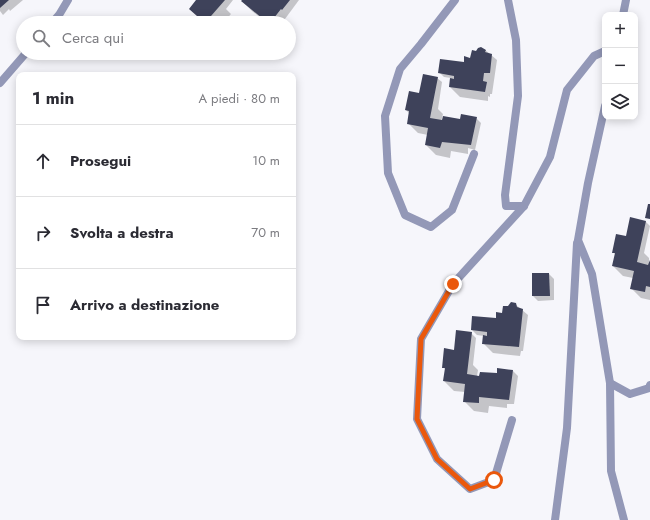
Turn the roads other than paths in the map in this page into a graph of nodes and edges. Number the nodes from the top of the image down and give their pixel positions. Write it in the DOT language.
graph roads {
  1 [pos="68,0"];
  2 [pos="455,0"];
  3 [pos="508,0"];
  4 [pos="626,0"];
  5 [pos="624,12"];
  6 [pos="58,16"];
  7 [pos="602,52"];
  8 [pos="20,60"];
  9 [pos="0,82"];
  10 [pos="602,120"];
  11 [pos="474,154"];
  12 [pos="524,206"];
  13 [pos="578,240"];
  14 [pos="610,383"];
  15 [pos="650,385"];
  16 [pos="512,420"];
  17 [pos="555,520"];
  18 [pos="624,520"];
  1 -- 6 [label="street"];
  2 -- 11 [label="street"];
  3 -- 12 [label="street"];
  4 -- 5 [label="street"];
  7 -- 12 [label="street"];
  8 -- 9 [label="street"];
  10 -- 13 [label="street"];
  12 -- 16 [label="street"];
  13 -- 14 [label="street"];
  13 -- 17 [label="street"];
  14 -- 15 [label="street"];
  14 -- 18 [label="street"];
}
